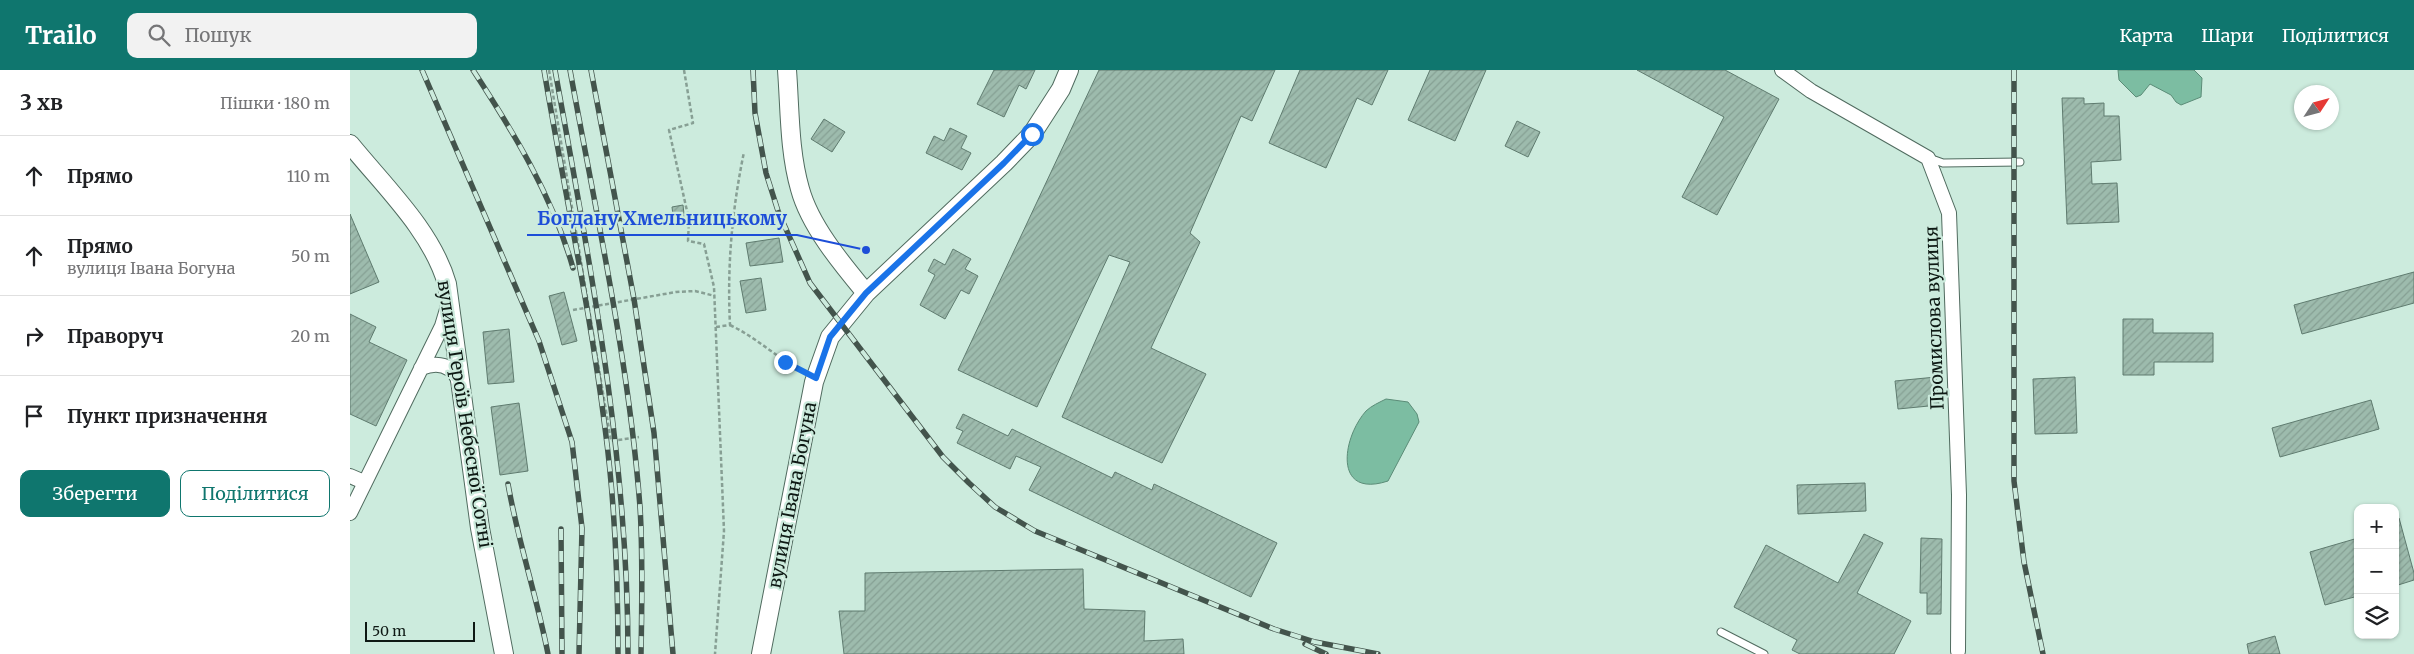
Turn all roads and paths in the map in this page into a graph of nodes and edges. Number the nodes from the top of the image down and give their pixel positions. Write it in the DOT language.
graph roads {
  1 [pos="549,70"];
  2 [pos="684,70"];
  3 [pos="787,70"];
  4 [pos="1069,70"];
  5 [pos="1782,70"];
  6 [pos="350,144"];
  7 [pos="744,152"];
  8 [pos="1928,158"];
  9 [pos="2020,162"];
  10 [pos="866,293"];
  11 [pos="715,296"];
  12 [pos="449,299"];
  13 [pos="590,307"];
  14 [pos="572,310"];
  15 [pos="730,325"];
  16 [pos="716,327"];
  17 [pos="421,368"];
  18 [pos="816,378"];
  19 [pos="461,384"];
  20 [pos="639,437"];
  21 [pos="350,476"];
  22 [pos="364,482"];
  23 [pos="350,513"];
  24 [pos="1721,632"];
  25 [pos="1957,652"];
  26 [pos="504,654"];
  27 [pos="716,654"];
  28 [pos="761,654"];
  29 [pos="1764,654"];
  1 -- 13 [label="path"];
  2 -- 11 [label="path"];
  3 -- 10 [label="street"];
  4 -- 10 [label="street, вулиця Івана Богуна"];
  5 -- 8 [label="street"];
  6 -- 12 [label="street, вулиця Героїв Небесної Сотні"];
  7 -- 15 [label="path"];
  8 -- 9 [label="lane"];
  8 -- 25 [label="street, Промислова вулиця"];
  10 -- 18 [label="street, вулиця Івана Богуна"];
  11 -- 13 [label="path"];
  11 -- 16 [label="path"];
  12 -- 17 [label="street"];
  12 -- 19 [label="street, вулиця Героїв Небесної Сотні"];
  13 -- 14 [label="path"];
  13 -- 20 [label="path"];
  15 -- 16 [label="path"];
  15 -- 18 [label="path"];
  16 -- 27 [label="path"];
  17 -- 19 [label="street"];
  17 -- 22 [label="street"];
  18 -- 28 [label="street, вулиця Івана Богуна"];
  19 -- 26 [label="street, вулиця Героїв Небесної Сотні"];
  21 -- 22 [label="street"];
  22 -- 23 [label="street"];
  24 -- 29 [label="lane"];
}
